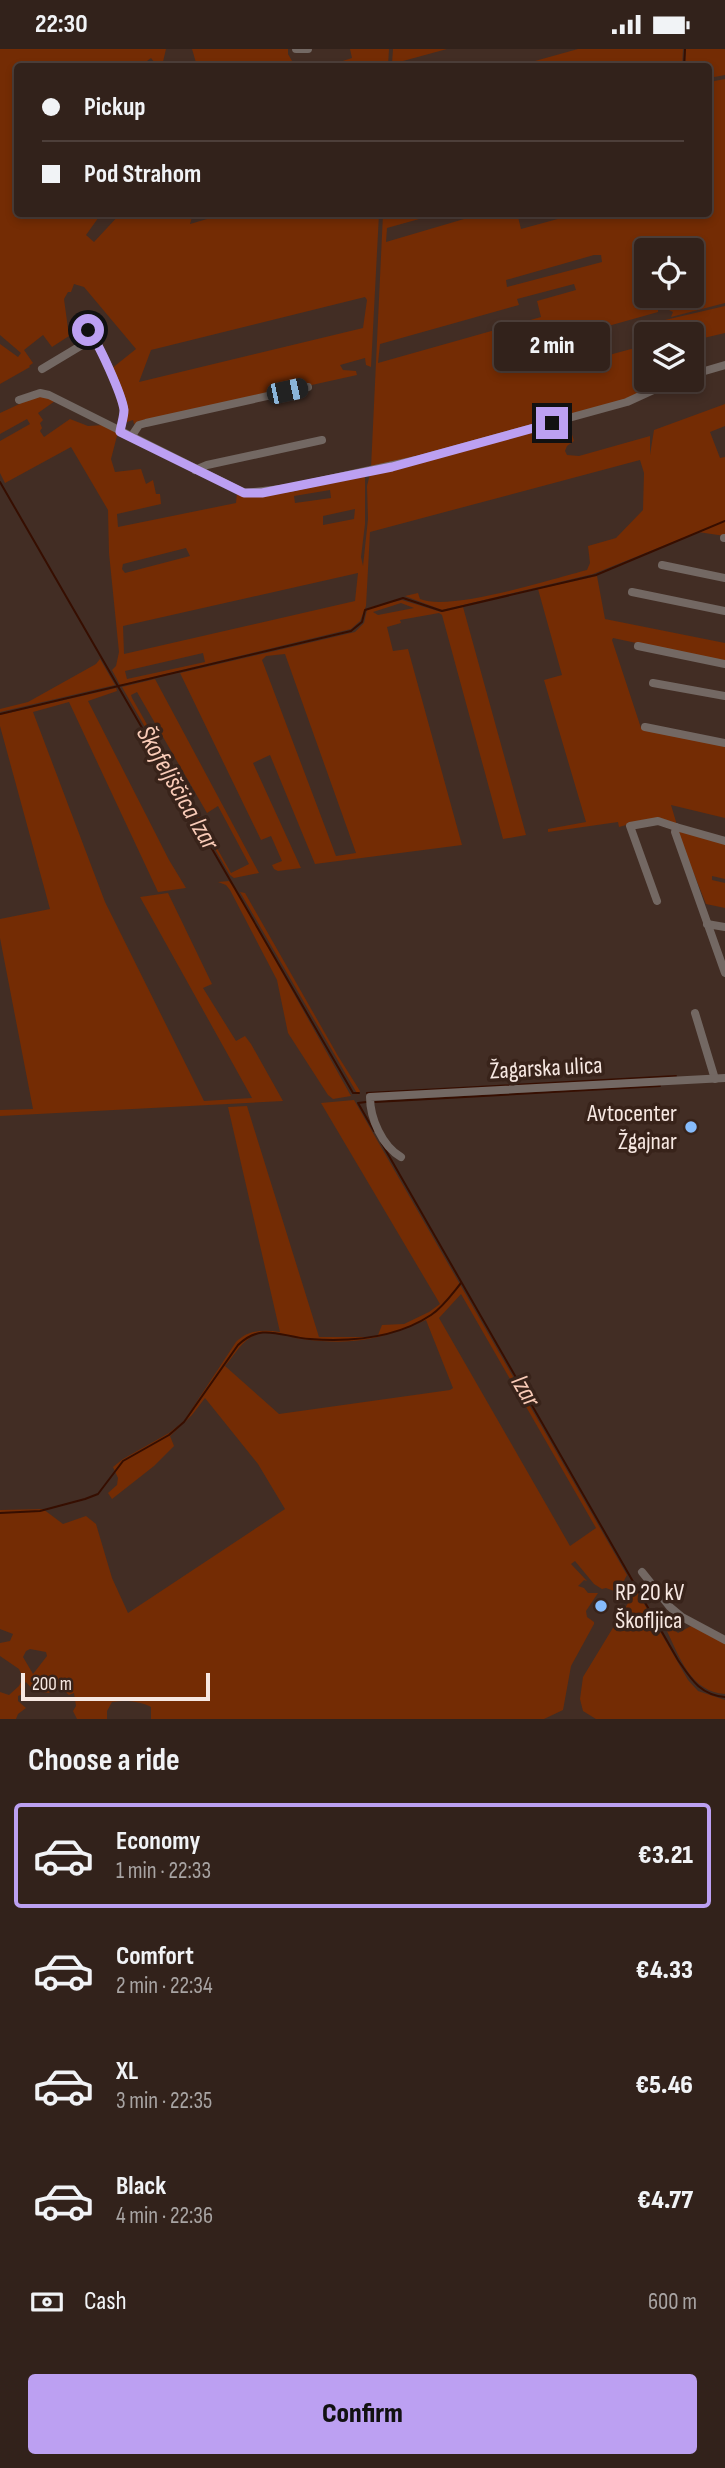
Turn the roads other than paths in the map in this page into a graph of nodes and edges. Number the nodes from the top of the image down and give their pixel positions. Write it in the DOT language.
graph roads {
  1 [pos="296,49"];
  2 [pos="308,49"];
  3 [pos="88,330"];
  4 [pos="97,340"];
  5 [pos="725,365"];
  6 [pos="42,369"];
  7 [pos="704,371"];
  8 [pos="308,387"];
  9 [pos="650,392"];
  10 [pos="19,400"];
  11 [pos="120,432"];
  12 [pos="131,437"];
  13 [pos="322,440"];
  14 [pos="195,470"];
  15 [pos="662,565"];
  16 [pos="725,578"];
  17 [pos="632,592"];
  18 [pos="725,611"];
  19 [pos="638,646"];
  20 [pos="725,664"];
  21 [pos="653,683"];
  22 [pos="725,696"];
  23 [pos="645,727"];
  24 [pos="725,743"];
  25 [pos="676,827"];
  26 [pos="725,841"];
  27 [pos="657,901"];
  28 [pos="707,924"];
  29 [pos="725,927"];
  30 [pos="722,959"];
  31 [pos="725,973"];
  32 [pos="695,1013"];
  33 [pos="725,1078"];
  34 [pos="715,1079"];
  35 [pos="401,1157"];
  36 [pos="642,1572"];
  37 [pos="725,1640"];
  1 -- 2 [label="street"];
  3 -- 4 [label="street"];
  4 -- 6 [label="street"];
  4 -- 11 [label="street"];
  5 -- 7 [label="street"];
  8 -- 12 [label="street"];
  9 -- 14 [label="street"];
  10 -- 11 [label="street"];
  11 -- 12 [label="street"];
  12 -- 14 [label="street"];
  13 -- 14 [label="street"];
  15 -- 16 [label="street"];
  17 -- 18 [label="street"];
  19 -- 20 [label="street"];
  21 -- 22 [label="street"];
  23 -- 24 [label="street"];
  25 -- 26 [label="street"];
  25 -- 27 [label="street"];
  25 -- 28 [label="street"];
  28 -- 29 [label="street"];
  28 -- 30 [label="street"];
  30 -- 31 [label="street"];
  32 -- 34 [label="street"];
  33 -- 34 [label="street, Žagarska ulica"];
  34 -- 35 [label="street, Žagarska ulica"];
  36 -- 37 [label="street"];
}
